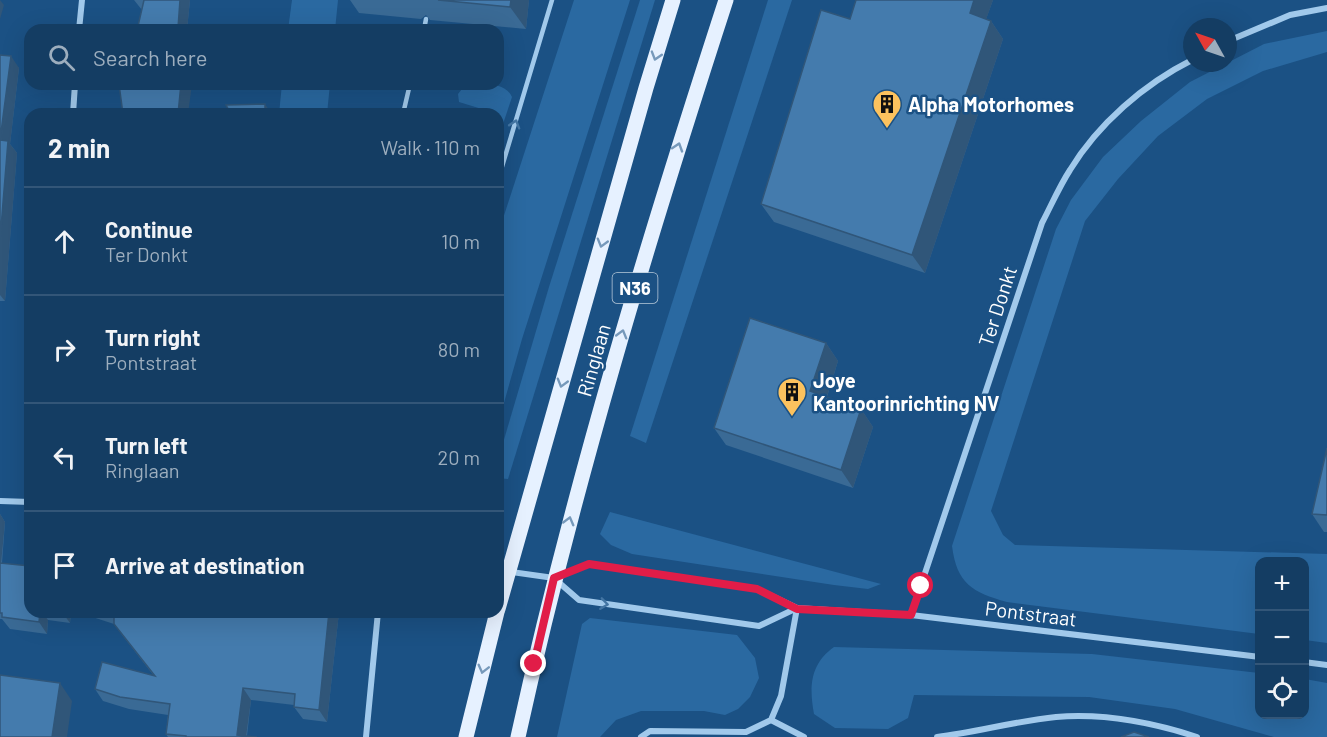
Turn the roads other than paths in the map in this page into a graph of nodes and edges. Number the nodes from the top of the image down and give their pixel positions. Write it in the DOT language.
graph roads {
  1 [pos="82,0"];
  2 [pos="552,0"];
  3 [pos="674,0"];
  4 [pos="726,0"];
  5 [pos="1327,8"];
  6 [pos="426,19"];
  7 [pos="80,24"];
  8 [pos="425,24"];
  9 [pos="1237,37"];
  10 [pos="1183,66"];
  11 [pos="75,90"];
  12 [pos="409,90"];
  13 [pos="73,108"];
  14 [pos="404,108"];
  15 [pos="504,160"];
  16 [pos="0,501"];
  17 [pos="24,502"];
  18 [pos="504,567"];
  19 [pos="504,570"];
  20 [pos="554,578"];
  21 [pos="797,609"];
  22 [pos="911,615"];
  23 [pos="377,618"];
  24 [pos="496,618"];
  25 [pos="1255,656"];
  26 [pos="1309,663"];
  27 [pos="1327,665"];
  28 [pos="771,720"];
  29 [pos="366,737"];
  30 [pos="466,737"];
  31 [pos="518,737"];
  32 [pos="641,737"];
  33 [pos="804,737"];
  34 [pos="937,737"];
  35 [pos="1197,737"];
  1 -- 7 [label="street"];
  15 -- 2 [label="lane, one-way"];
  3 -- 18 [label="main road, Ringlaan / N36, one-way"];
  20 -- 4 [label="main road, Ringlaan / N36, one-way"];
  5 -- 9 [label="street"];
  6 -- 8 [label="lane"];
  10 -- 22 [label="street, Ter Donkt"];
  11 -- 13 [label="street"];
  12 -- 14 [label="lane"];
  16 -- 17 [label="street"];
  19 -- 20 [label="street"];
  20 -- 21 [label="street, Pontstraat"];
  20 -- 21 [label="street, Pontstraat, one-way"];
  20 -- 31 [label="main road, Ringlaan / N36"];
  21 -- 22 [label="street, Pontstraat"];
  21 -- 28 [label="street"];
  22 -- 25 [label="street, Pontstraat"];
  23 -- 29 [label="street"];
  24 -- 30 [label="main road, Ringlaan / N36, one-way"];
  26 -- 27 [label="street"];
  28 -- 32 [label="street"];
  28 -- 33 [label="street"];
  34 -- 35 [label="street"];
}
